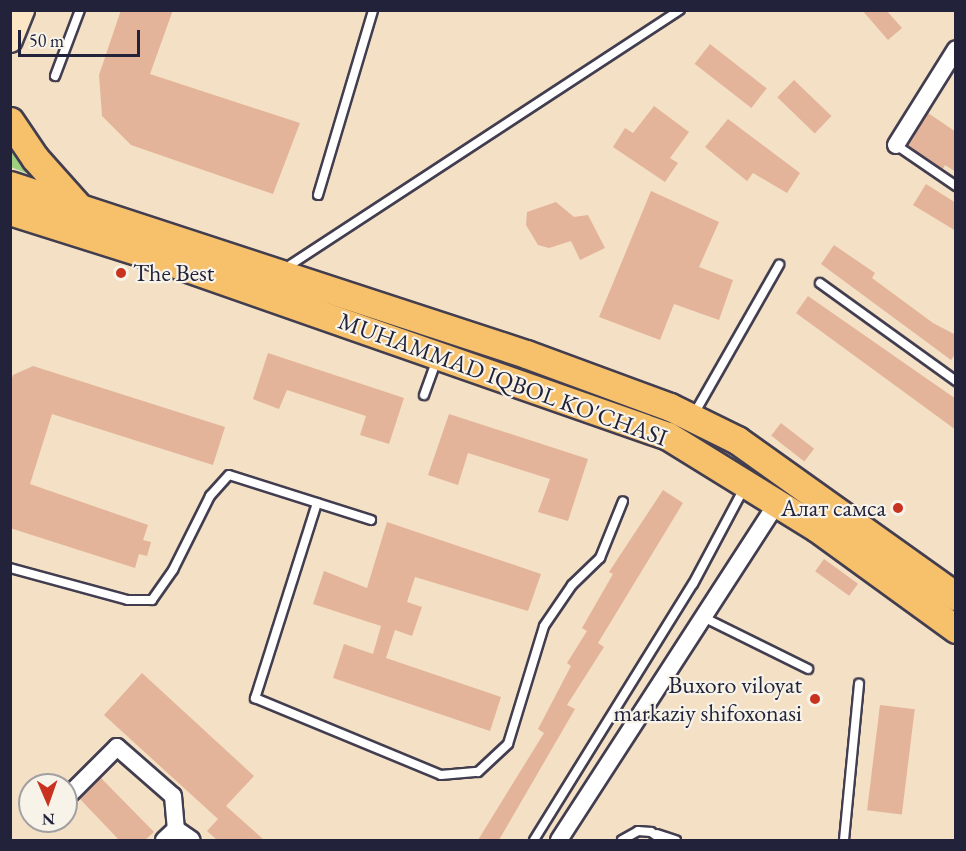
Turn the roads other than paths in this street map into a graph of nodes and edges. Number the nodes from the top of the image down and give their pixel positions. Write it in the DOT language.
graph roads {
  1 [pos="22,10"];
  2 [pos="80,10"];
  3 [pos="373,10"];
  4 [pos="680,10"];
  5 [pos="10,40"];
  6 [pos="956,49"];
  7 [pos="55,75"];
  8 [pos="10,121"];
  9 [pos="897,145"];
  10 [pos="10,185"];
  11 [pos="956,186"];
  12 [pos="318,195"];
  13 [pos="76,205"];
  14 [pos="10,211"];
  15 [pos="779,266"];
  16 [pos="279,272"];
  17 [pos="820,283"];
  18 [pos="439,354"];
  19 [pos="956,381"];
  20 [pos="424,395"];
  21 [pos="692,417"];
  22 [pos="747,483"];
  23 [pos="623,501"];
  24 [pos="317,503"];
  25 [pos="777,503"];
  26 [pos="371,520"];
  27 [pos="10,568"];
  28 [pos="956,596"];
  29 [pos="705,618"];
  30 [pos="956,629"];
  31 [pos="808,669"];
  32 [pos="859,684"];
  33 [pos="78,786"];
  34 [pos="176,829"];
  35 [pos="651,832"];
  36 [pos="164,840"];
  37 [pos="192,840"];
  38 [pos="534,840"];
  39 [pos="559,840"];
  40 [pos="622,840"];
  41 [pos="662,840"];
  42 [pos="676,840"];
  43 [pos="844,840"];
  1 -- 5 [label="main road"];
  2 -- 7 [label="lane"];
  3 -- 12 [label="lane"];
  4 -- 16 [label="lane"];
  6 -- 9 [label="street"];
  8 -- 13 [label="main road"];
  9 -- 11 [label="lane"];
  10 -- 13 [label="main road, MUHAMMAD IQBOL KO'CHASI"];
  13 -- 16 [label="main road, MUHAMMAD IQBOL KO'CHASI"];
  14 -- 18 [label="main road, MUHAMMAD IQBOL KO'CHASI"];
  15 -- 21 [label="lane"];
  16 -- 21 [label="main road, MUHAMMAD IQBOL KO'CHASI"];
  17 -- 19 [label="lane"];
  18 -- 20 [label="lane"];
  18 -- 22 [label="main road, MUHAMMAD IQBOL KO'CHASI"];
  21 -- 28 [label="main road, MUHAMMAD IQBOL KO'CHASI"];
  22 -- 25 [label="main road, MUHAMMAD IQBOL KO'CHASI"];
  22 -- 38 [label="lane"];
  23 -- 24 [label="lane"];
  24 -- 26 [label="lane"];
  24 -- 27 [label="lane"];
  25 -- 29 [label="street"];
  25 -- 30 [label="main road, MUHAMMAD IQBOL KO'CHASI"];
  29 -- 31 [label="lane"];
  29 -- 39 [label="street"];
  32 -- 43 [label="lane"];
  33 -- 34 [label="street"];
  34 -- 36 [label="street"];
  34 -- 37 [label="street"];
  35 -- 40 [label="lane"];
  35 -- 41 [label="lane"];
  35 -- 42 [label="lane"];
}
